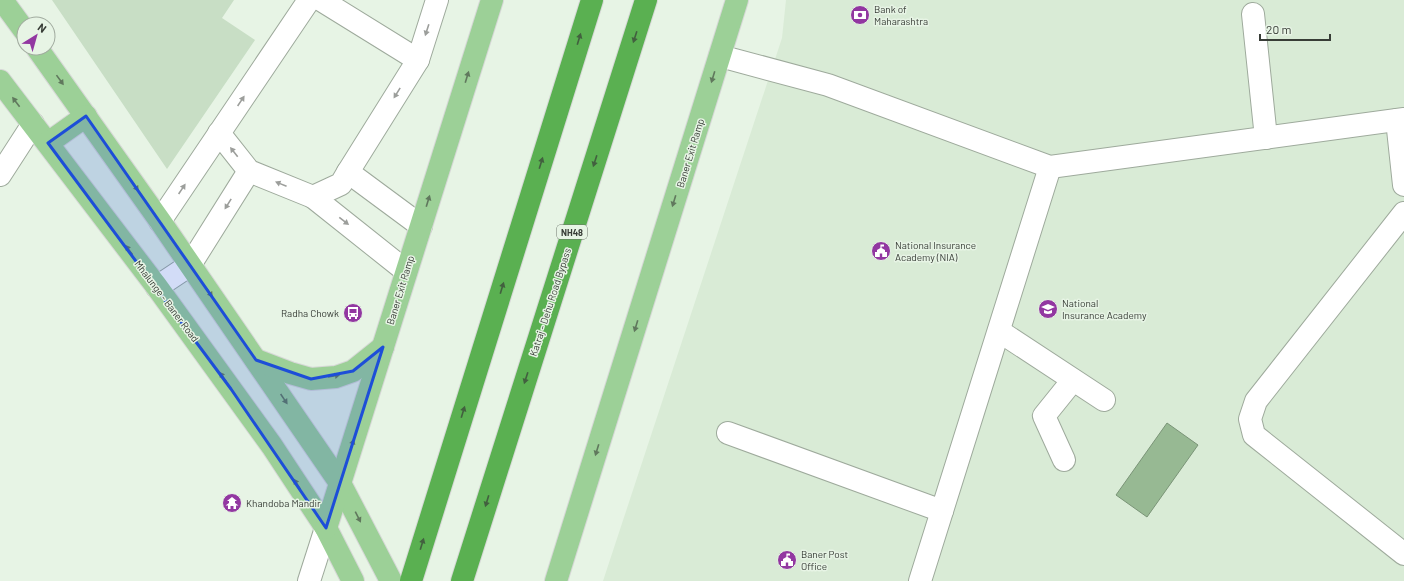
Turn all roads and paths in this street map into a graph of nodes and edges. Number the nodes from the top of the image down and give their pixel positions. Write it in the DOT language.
graph roads {
  1 [pos="2,0"];
  2 [pos="309,0"];
  3 [pos="322,0"];
  4 [pos="437,0"];
  5 [pos="492,0"];
  6 [pos="592,0"];
  7 [pos="646,0"];
  8 [pos="737,0"];
  9 [pos="1253,14"];
  10 [pos="16,19"];
  11 [pos="43,56"];
  12 [pos="720,56"];
  13 [pos="418,60"];
  14 [pos="0,81"];
  15 [pos="86,116"];
  16 [pos="1400,119"];
  17 [pos="33,124"];
  18 [pos="219,133"];
  19 [pos="1266,138"];
  20 [pos="48,143"];
  21 [pos="1050,167"];
  22 [pos="249,171"];
  23 [pos="348,172"];
  24 [pos="0,175"];
  25 [pos="1404,184"];
  26 [pos="313,197"];
  27 [pos="1404,213"];
  28 [pos="160,221"];
  29 [pos="421,226"];
  30 [pos="190,265"];
  31 [pos="406,271"];
  32 [pos="157,287"];
  33 [pos="999,331"];
  34 [pos="382,347"];
  35 [pos="256,360"];
  36 [pos="1073,380"];
  37 [pos="1104,400"];
  38 [pos="728,432"];
  39 [pos="1064,460"];
  40 [pos="340,483"];
  41 [pos="942,511"];
  42 [pos="326,528"];
  43 [pos="1404,554"];
  44 [pos="309,581"];
  45 [pos="353,581"];
  46 [pos="391,581"];
  47 [pos="411,581"];
  48 [pos="462,581"];
  49 [pos="556,581"];
  50 [pos="920,581"];
  1 -- 10 [label="main road"];
  18 -- 2 [label="street, one-way"];
  3 -- 13 [label="street"];
  4 -- 13 [label="street, one-way"];
  29 -- 5 [label="main road, Baner Exit Ramp, one-way"];
  47 -- 6 [label="highway, one-way"];
  7 -- 48 [label="highway, Katraj - Dehu Road Bypass / NH48, one-way"];
  8 -- 12 [label="main road, Baner Exit Ramp"];
  9 -- 19 [label="street"];
  11 -- 15 [label="main road, one-way"];
  12 -- 21 [label="street"];
  12 -- 49 [label="main road, Baner Exit Ramp, one-way"];
  13 -- 23 [label="street, one-way"];
  17 -- 14 [label="main road, Mhalunge - Baner Road, one-way"];
  15 -- 20 [label="main road"];
  15 -- 28 [label="main road, one-way"];
  16 -- 19 [label="street"];
  16 -- 25 [label="street"];
  17 -- 20 [label="main road, Mhalunge - Baner Road"];
  17 -- 24 [label="street"];
  22 -- 18 [label="street, one-way"];
  28 -- 18 [label="street, one-way"];
  19 -- 21 [label="street"];
  32 -- 20 [label="main road, Mhalunge - Baner Road, one-way"];
  21 -- 33 [label="street"];
  26 -- 22 [label="street, one-way"];
  22 -- 30 [label="street, one-way"];
  23 -- 26 [label="street"];
  23 -- 29 [label="street"];
  26 -- 31 [label="street, one-way"];
  27 -- 43 [label="street"];
  28 -- 30 [label="main road"];
  29 -- 31 [label="main road, Baner Exit Ramp"];
  30 -- 32 [label="street"];
  30 -- 35 [label="main road, one-way"];
  31 -- 34 [label="main road, Baner Exit Ramp"];
  42 -- 32 [label="main road, Mhalunge - Baner Road, one-way"];
  33 -- 36 [label="street"];
  33 -- 41 [label="street"];
  35 -- 34 [label="main road, one-way"];
  40 -- 34 [label="main road, Baner Exit Ramp, one-way"];
  35 -- 40 [label="main road, one-way"];
  36 -- 37 [label="street"];
  36 -- 39 [label="street"];
  38 -- 41 [label="street"];
  40 -- 42 [label="main road, Baner Exit Ramp"];
  40 -- 46 [label="main road, one-way"];
  41 -- 50 [label="street"];
  42 -- 44 [label="street, Baner Exit Ramp"];
  42 -- 45 [label="main road, Mhalunge - Baner Road"];
}
